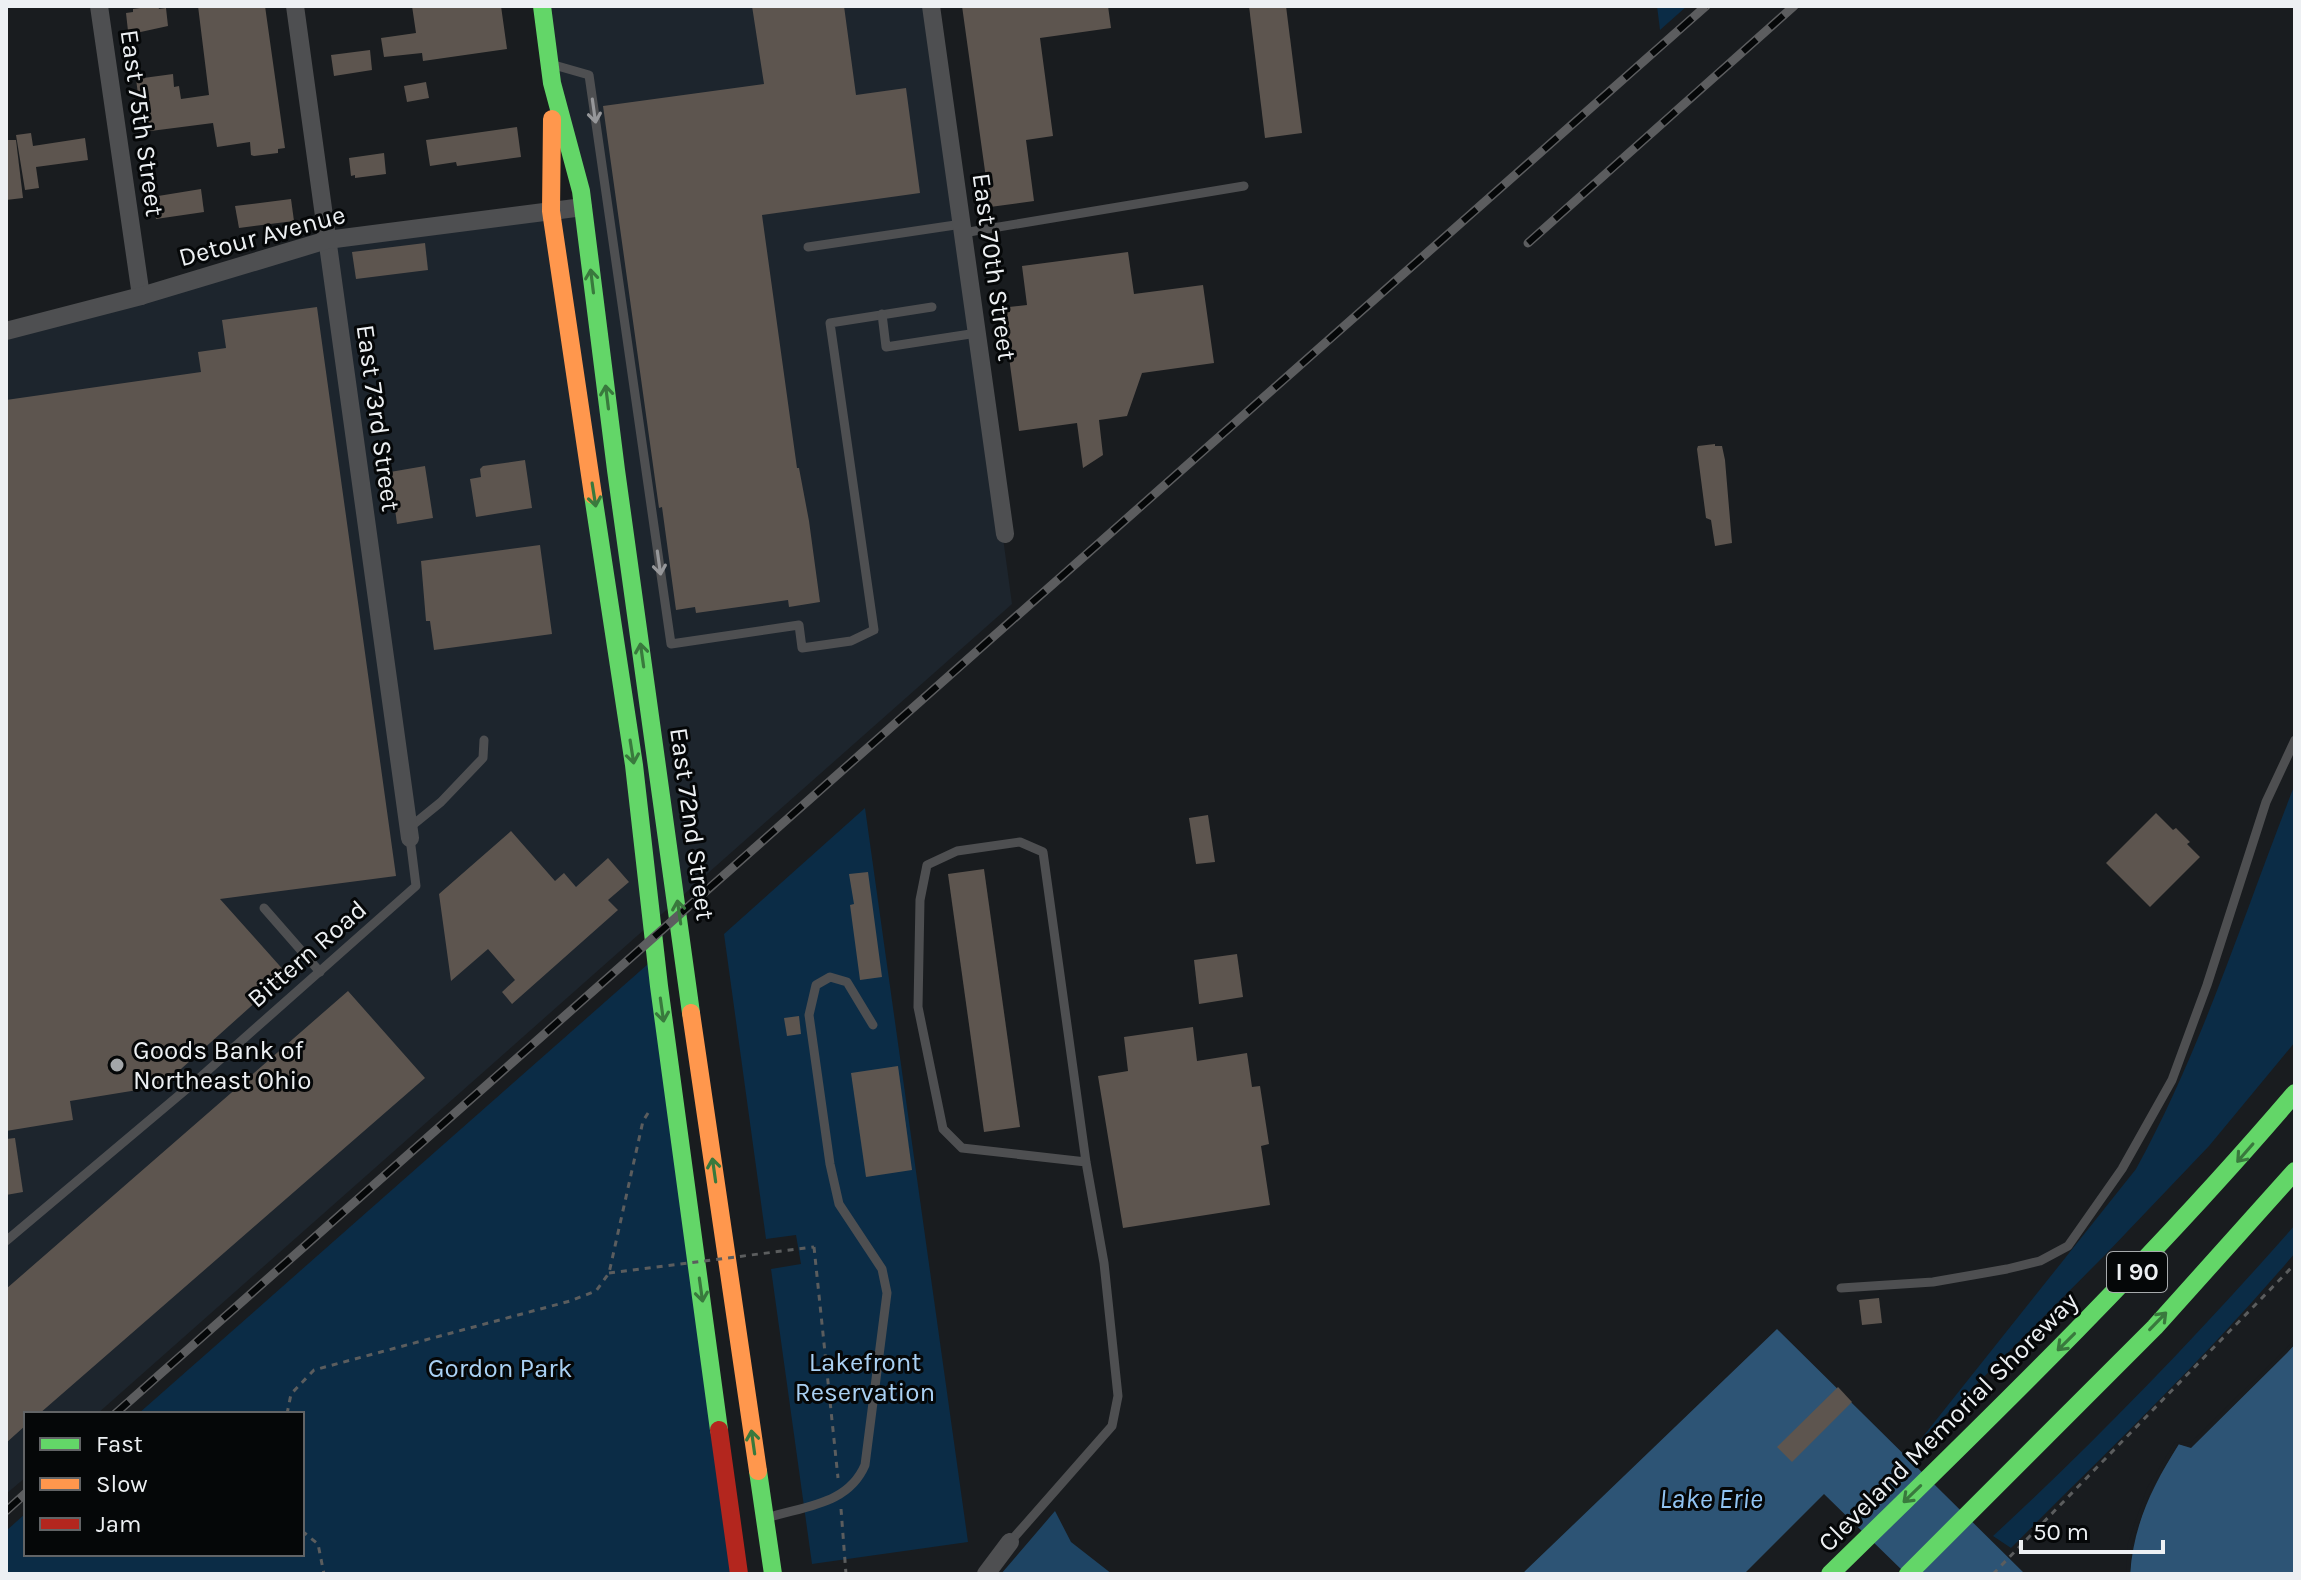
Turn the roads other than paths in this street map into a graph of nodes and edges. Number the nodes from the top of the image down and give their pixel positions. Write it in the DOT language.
graph roads {
  1 [pos="99,6"];
  2 [pos="295,6"];
  3 [pos="542,6"];
  4 [pos="931,6"];
  5 [pos="549,64"];
  6 [pos="552,83"];
  7 [pos="1244,186"];
  8 [pos="583,207"];
  9 [pos="551,211"];
  10 [pos="962,228"];
  11 [pos="327,240"];
  12 [pos="808,247"];
  13 [pos="141,296"];
  14 [pos="932,307"];
  15 [pos="882,314"];
  16 [pos="6,331"];
  17 [pos="977,333"];
  18 [pos="1005,534"];
  19 [pos="484,740"];
  20 [pos="2295,740"];
  21 [pos="409,833"];
  22 [pos="264,908"];
  23 [pos="320,972"];
  24 [pos="873,1025"];
  25 [pos="2295,1093"];
  26 [pos="1086,1162"];
  27 [pos="2295,1171"];
  28 [pos="6,1241"];
  29 [pos="1841,1288"];
  30 [pos="764,1519"];
  31 [pos="731,1522"];
  32 [pos="1010,1542"];
  33 [pos="739,1574"];
  34 [pos="773,1574"];
  35 [pos="986,1574"];
  36 [pos="1830,1574"];
  37 [pos="1908,1574"];
  1 -- 13 [label="street, East 75th Street"];
  2 -- 11 [label="street, East 73rd Street"];
  3 -- 5 [label="main road, East 72nd Street"];
  4 -- 10 [label="street, East 70th Street"];
  5 -- 6 [label="main road, East 72nd Street"];
  5 -- 15 [label="lane, one-way"];
  6 -- 8 [label="main road, East 72nd Street"];
  6 -- 9 [label="main road, East 72nd Street"];
  7 -- 10 [label="lane"];
  8 -- 9 [label="street, Detour Avenue"];
  30 -- 8 [label="main road, East 72nd Street, one-way"];
  9 -- 11 [label="street, Detour Avenue"];
  9 -- 31 [label="main road, East 72nd Street, one-way"];
  10 -- 12 [label="lane"];
  10 -- 17 [label="street, East 70th Street"];
  11 -- 13 [label="street, Detour Avenue"];
  11 -- 21 [label="street, East 73rd Street"];
  13 -- 16 [label="street, Detour Avenue"];
  14 -- 15 [label="lane"];
  15 -- 17 [label="lane"];
  17 -- 18 [label="street, East 70th Street"];
  19 -- 21 [label="lane"];
  20 -- 29 [label="lane"];
  21 -- 23 [label="lane, Bittern Road"];
  22 -- 23 [label="lane"];
  23 -- 28 [label="lane, Bittern Road"];
  24 -- 30 [label="lane"];
  25 -- 36 [label="main road, Cleveland Memorial Shoreway / I 90, one-way"];
  26 -- 26 [label="lane"];
  26 -- 32 [label="lane"];
  37 -- 27 [label="main road, I 90, one-way"];
  30 -- 31 [label="main road"];
  30 -- 34 [label="main road, East 72nd Street"];
  31 -- 33 [label="main road, East 72nd Street"];
  32 -- 35 [label="street"];
}
